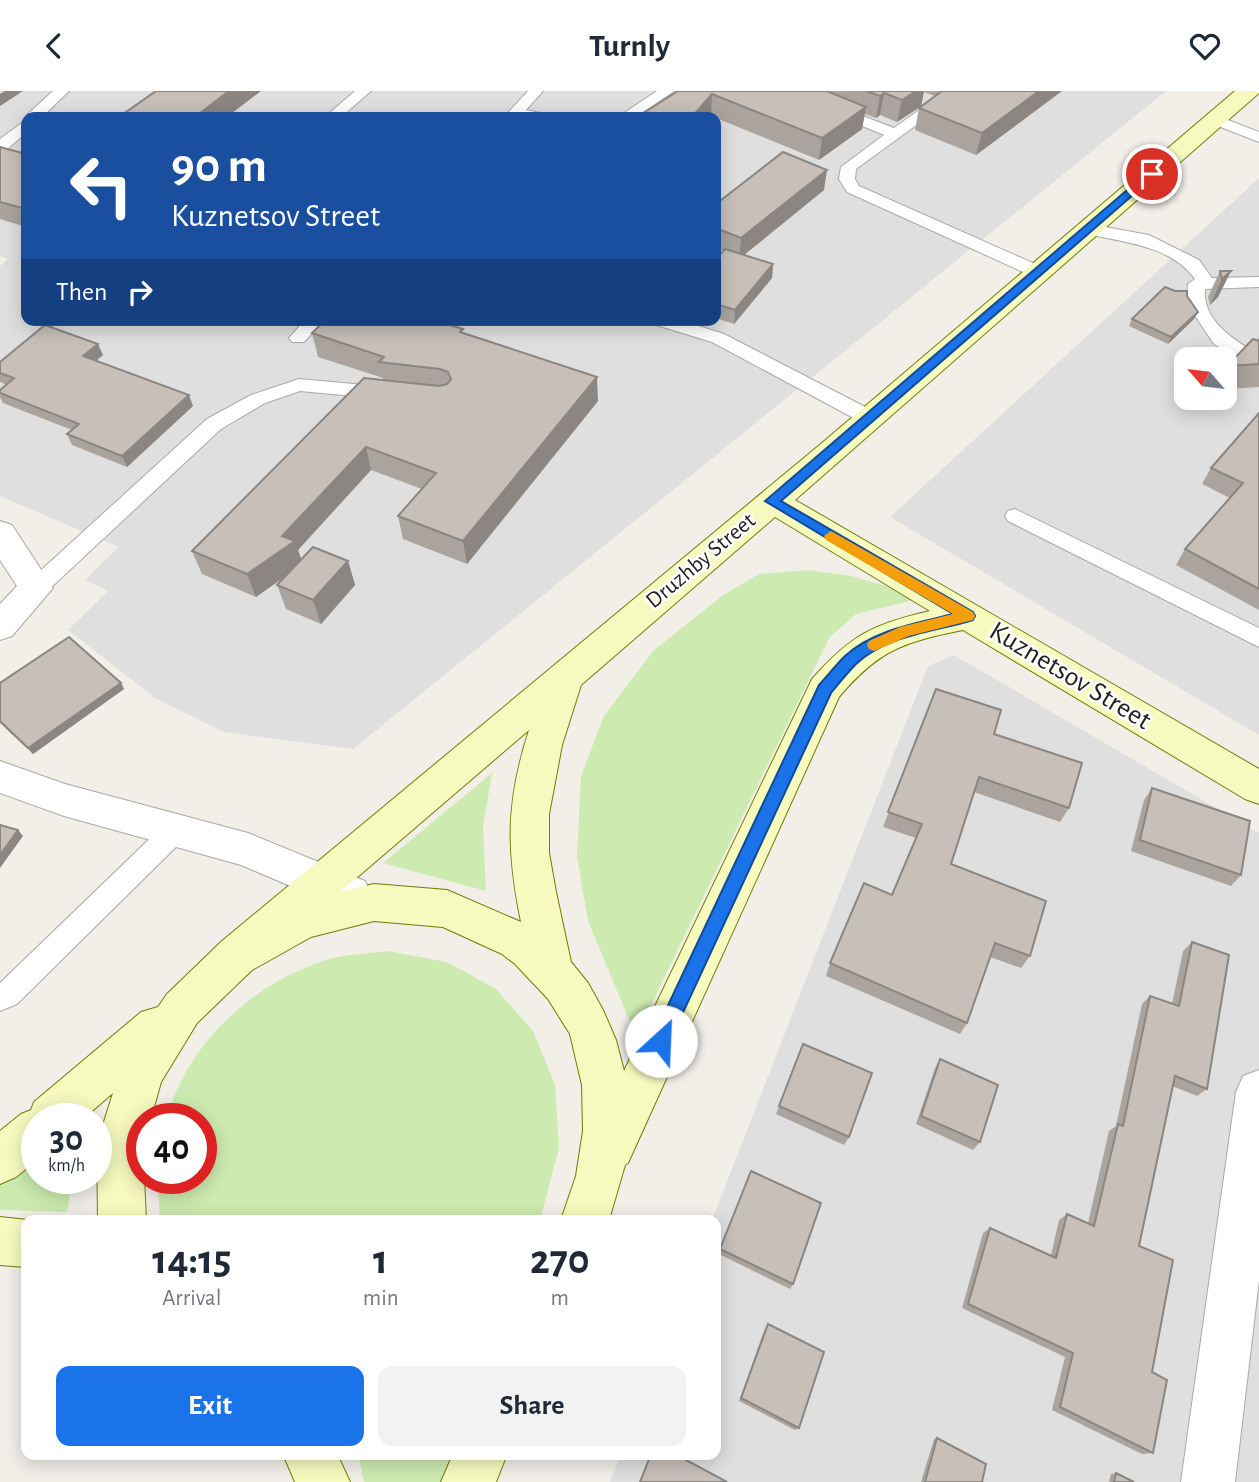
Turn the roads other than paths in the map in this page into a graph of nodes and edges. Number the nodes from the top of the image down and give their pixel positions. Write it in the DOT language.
graph roads {
  1 [pos="62,91"];
  2 [pos="364,91"];
  3 [pos="536,91"];
  4 [pos="667,91"];
  5 [pos="785,91"];
  6 [pos="956,91"];
  7 [pos="1249,91"];
  8 [pos="914,96"];
  9 [pos="937,104"];
  10 [pos="39,112"];
  11 [pos="338,112"];
  12 [pos="516,112"];
  13 [pos="634,112"];
  14 [pos="1215,120"];
  15 [pos="21,133"];
  16 [pos="895,135"];
  17 [pos="1259,137"];
  18 [pos="0,147"];
  19 [pos="1089,229"];
  20 [pos="1038,272"];
  21 [pos="1259,282"];
  22 [pos="1207,284"];
  23 [pos="309,326"];
  24 [pos="679,326"];
  25 [pos="298,338"];
  26 [pos="1259,363"];
  27 [pos="407,396"];
  28 [pos="869,418"];
  29 [pos="772,501"];
  30 [pos="1015,516"];
  31 [pos="0,533"];
  32 [pos="36,587"];
  33 [pos="968,616"];
  34 [pos="0,627"];
  35 [pos="1259,638"];
  36 [pos="566,674"];
  37 [pos="0,777"];
  38 [pos="1259,788"];
  39 [pos="176,829"];
  40 [pos="323,883"];
  41 [pos="376,904"];
  42 [pos="237,955"];
  43 [pos="551,969"];
  44 [pos="0,998"];
  45 [pos="185,1003"];
  46 [pos="1259,1092"];
  47 [pos="68,1103"];
  48 [pos="21,1143"];
  49 [pos="0,1161"];
  50 [pos="602,1167"];
  51 [pos="122,1215"];
  52 [pos="587,1215"];
  53 [pos="0,1241"];
  54 [pos="21,1243"];
  55 [pos="312,1460"];
  56 [pos="478,1460"];
  57 [pos="323,1482"];
  58 [pos="468,1482"];
  59 [pos="1208,1482"];
  1 -- 10 [label="lane"];
  2 -- 11 [label="lane"];
  3 -- 12 [label="lane"];
  4 -- 13 [label="lane"];
  5 -- 16 [label="lane"];
  6 -- 9 [label="lane"];
  7 -- 14 [label="main road, Druzhby Street"];
  8 -- 9 [label="lane"];
  9 -- 16 [label="lane"];
  14 -- 17 [label="lane"];
  14 -- 19 [label="main road, Druzhby Street"];
  15 -- 18 [label="lane"];
  16 -- 20 [label="lane"];
  19 -- 20 [label="main road, Druzhby Street"];
  19 -- 22 [label="lane"];
  20 -- 28 [label="main road, Druzhby Street"];
  21 -- 22 [label="lane"];
  22 -- 26 [label="lane"];
  23 -- 25 [label="lane"];
  24 -- 28 [label="lane"];
  27 -- 32 [label="lane"];
  28 -- 29 [label="main road, Druzhby Street"];
  29 -- 33 [label="main road, Kuznetsov Street"];
  29 -- 36 [label="main road, Druzhby Street"];
  30 -- 35 [label="lane"];
  31 -- 32 [label="street"];
  32 -- 34 [label="street"];
  33 -- 38 [label="main road, Kuznetsov Street"];
  33 -- 50 [label="main road"];
  36 -- 40 [label="main road, Druzhby Street"];
  36 -- 43 [label="main road"];
  37 -- 39 [label="street"];
  39 -- 40 [label="street"];
  39 -- 44 [label="lane"];
  40 -- 41 [label="street"];
  40 -- 42 [label="main road, Druzhby Street"];
  41 -- 42 [label="main road"];
  41 -- 43 [label="main road"];
  42 -- 45 [label="main road"];
  43 -- 50 [label="main road"];
  45 -- 47 [label="main road"];
  45 -- 51 [label="main road"];
  46 -- 59 [label="street"];
  48 -- 49 [label="main road"];
  50 -- 52 [label="main road"];
  53 -- 54 [label="main road"];
  55 -- 57 [label="main road"];
  56 -- 58 [label="main road"];
}
